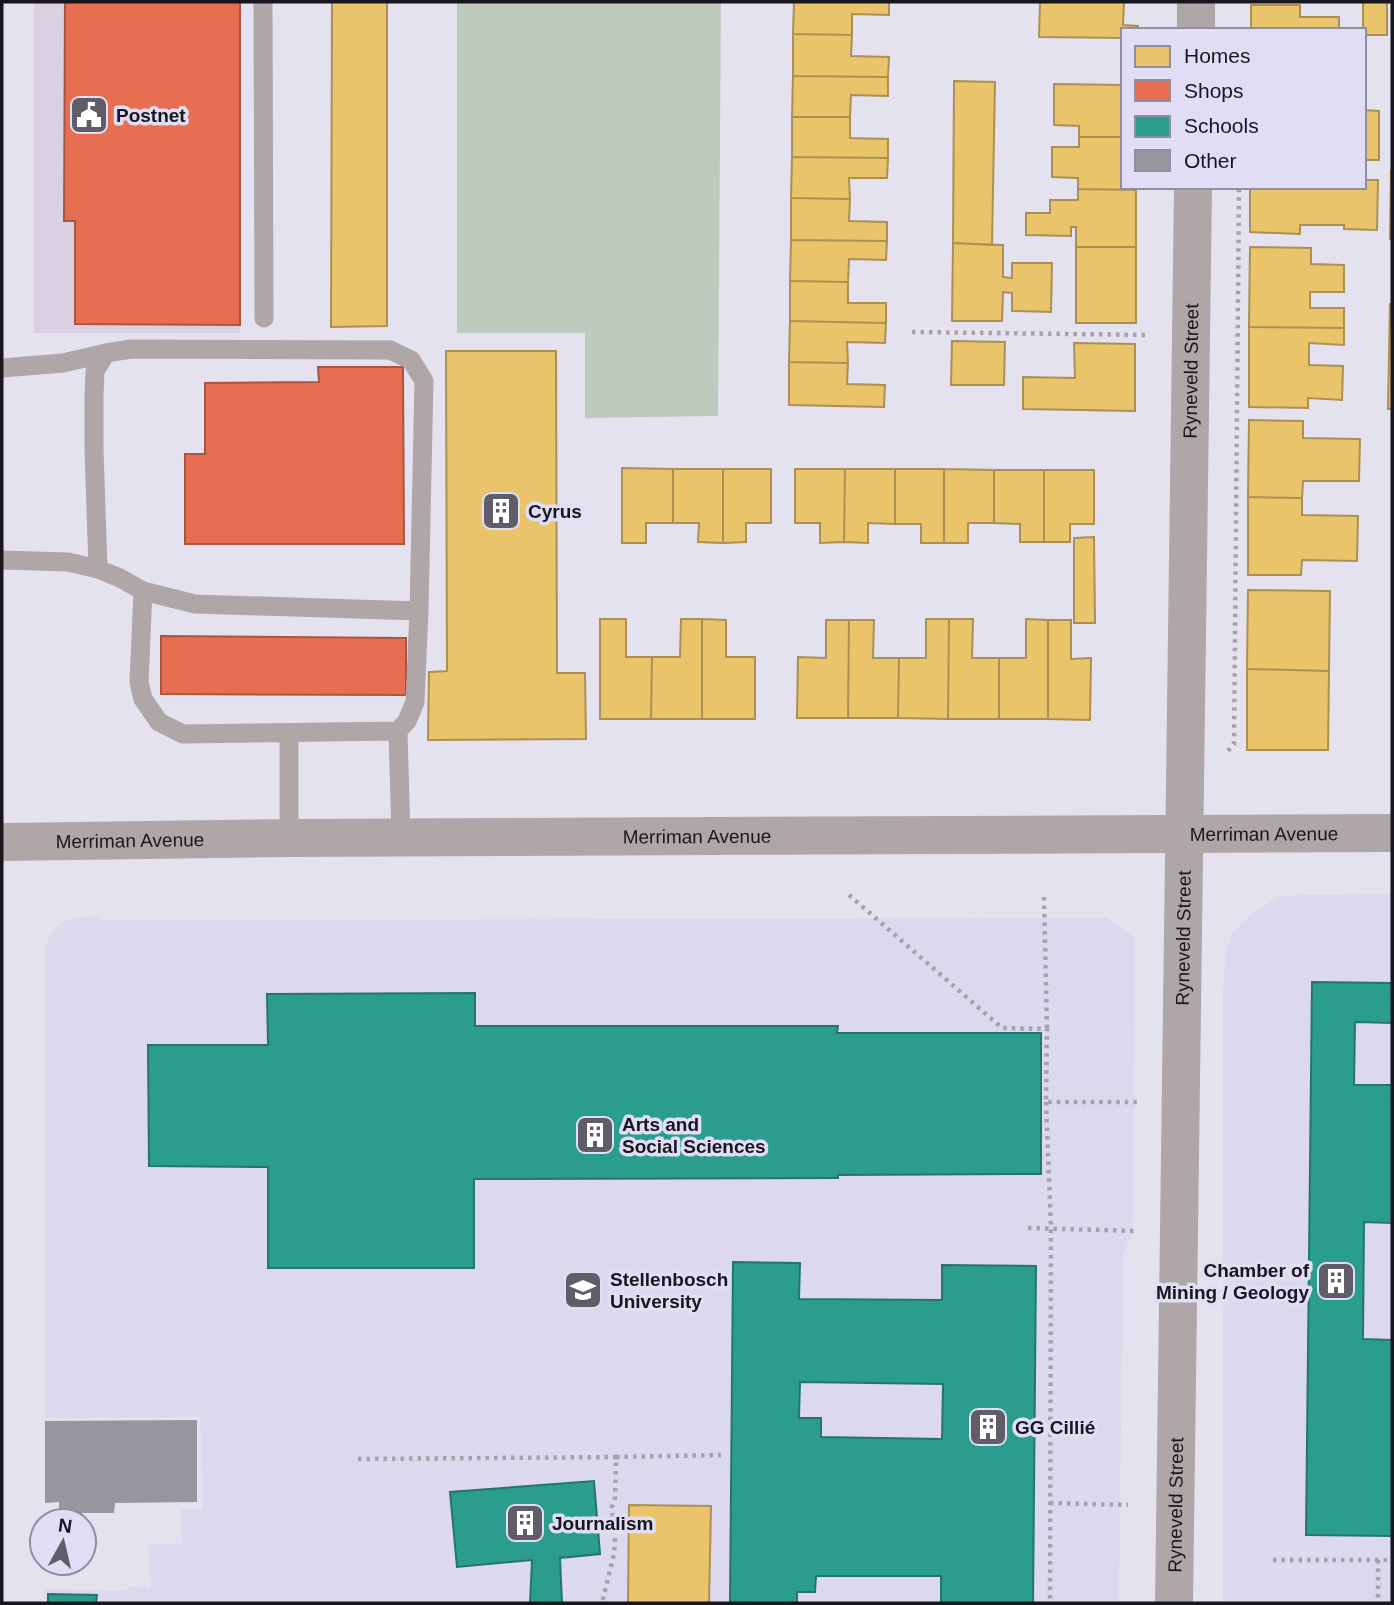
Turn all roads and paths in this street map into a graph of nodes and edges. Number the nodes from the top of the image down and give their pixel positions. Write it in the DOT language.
graph roads {
  1 [pos="263,2"];
  2 [pos="1196,2"];
  3 [pos="1196,28"];
  4 [pos="1193,189"];
  5 [pos="1239,189"];
  6 [pos="264,318"];
  7 [pos="912,332"];
  8 [pos="1135,335"];
  9 [pos="106,353"];
  10 [pos="2,368"];
  11 [pos="2,560"];
  12 [pos="98,569"];
  13 [pos="143,591"];
  14 [pos="419,611"];
  15 [pos="398,732"];
  16 [pos="289,733"];
  17 [pos="1221,760"];
  18 [pos="1392,833"];
  19 [pos="1184,834"];
  20 [pos="401,837"];
  21 [pos="289,838"];
  22 [pos="2,842"];
  23 [pos="849,895"];
  24 [pos="1044,897"];
  25 [pos="1047,1029"];
  26 [pos="1046,1102"];
  27 [pos="1147,1102"];
  28 [pos="1028,1228"];
  29 [pos="1051,1228"];
  30 [pos="1146,1231"];
  31 [pos="721,1455"];
  32 [pos="616,1457"];
  33 [pos="358,1459"];
  34 [pos="1050,1503"];
  35 [pos="1128,1505"];
  36 [pos="1273,1560"];
  37 [pos="1378,1560"];
  38 [pos="1392,1560"];
  39 [pos="602,1603"];
  40 [pos="1050,1603"];
  41 [pos="1174,1603"];
  42 [pos="1378,1603"];
  1 -- 6 [label="lane"];
  2 -- 3 [label="street"];
  4 -- 19 [label="street, Ryneveld Street"];
  5 -- 17 [label="path"];
  7 -- 8 [label="path"];
  9 -- 10 [label="lane"];
  9 -- 12 [label="lane"];
  9 -- 14 [label="lane"];
  11 -- 12 [label="lane"];
  12 -- 13 [label="lane"];
  13 -- 14 [label="lane"];
  13 -- 16 [label="lane"];
  14 -- 15 [label="lane"];
  15 -- 16 [label="lane"];
  15 -- 20 [label="lane"];
  16 -- 21 [label="lane"];
  18 -- 19 [label="street, Merriman Avenue"];
  19 -- 20 [label="street, Merriman Avenue"];
  19 -- 41 [label="street, Ryneveld Street"];
  20 -- 21 [label="street, Merriman Avenue"];
  21 -- 22 [label="street, Merriman Avenue"];
  23 -- 25 [label="path"];
  24 -- 25 [label="path"];
  25 -- 26 [label="path"];
  26 -- 27 [label="path"];
  26 -- 29 [label="path"];
  28 -- 29 [label="path"];
  29 -- 30 [label="path"];
  29 -- 34 [label="path"];
  31 -- 32 [label="path"];
  32 -- 33 [label="path"];
  32 -- 39 [label="path"];
  34 -- 35 [label="path"];
  34 -- 40 [label="path"];
  36 -- 37 [label="path"];
  37 -- 38 [label="path"];
  37 -- 42 [label="path"];
}
